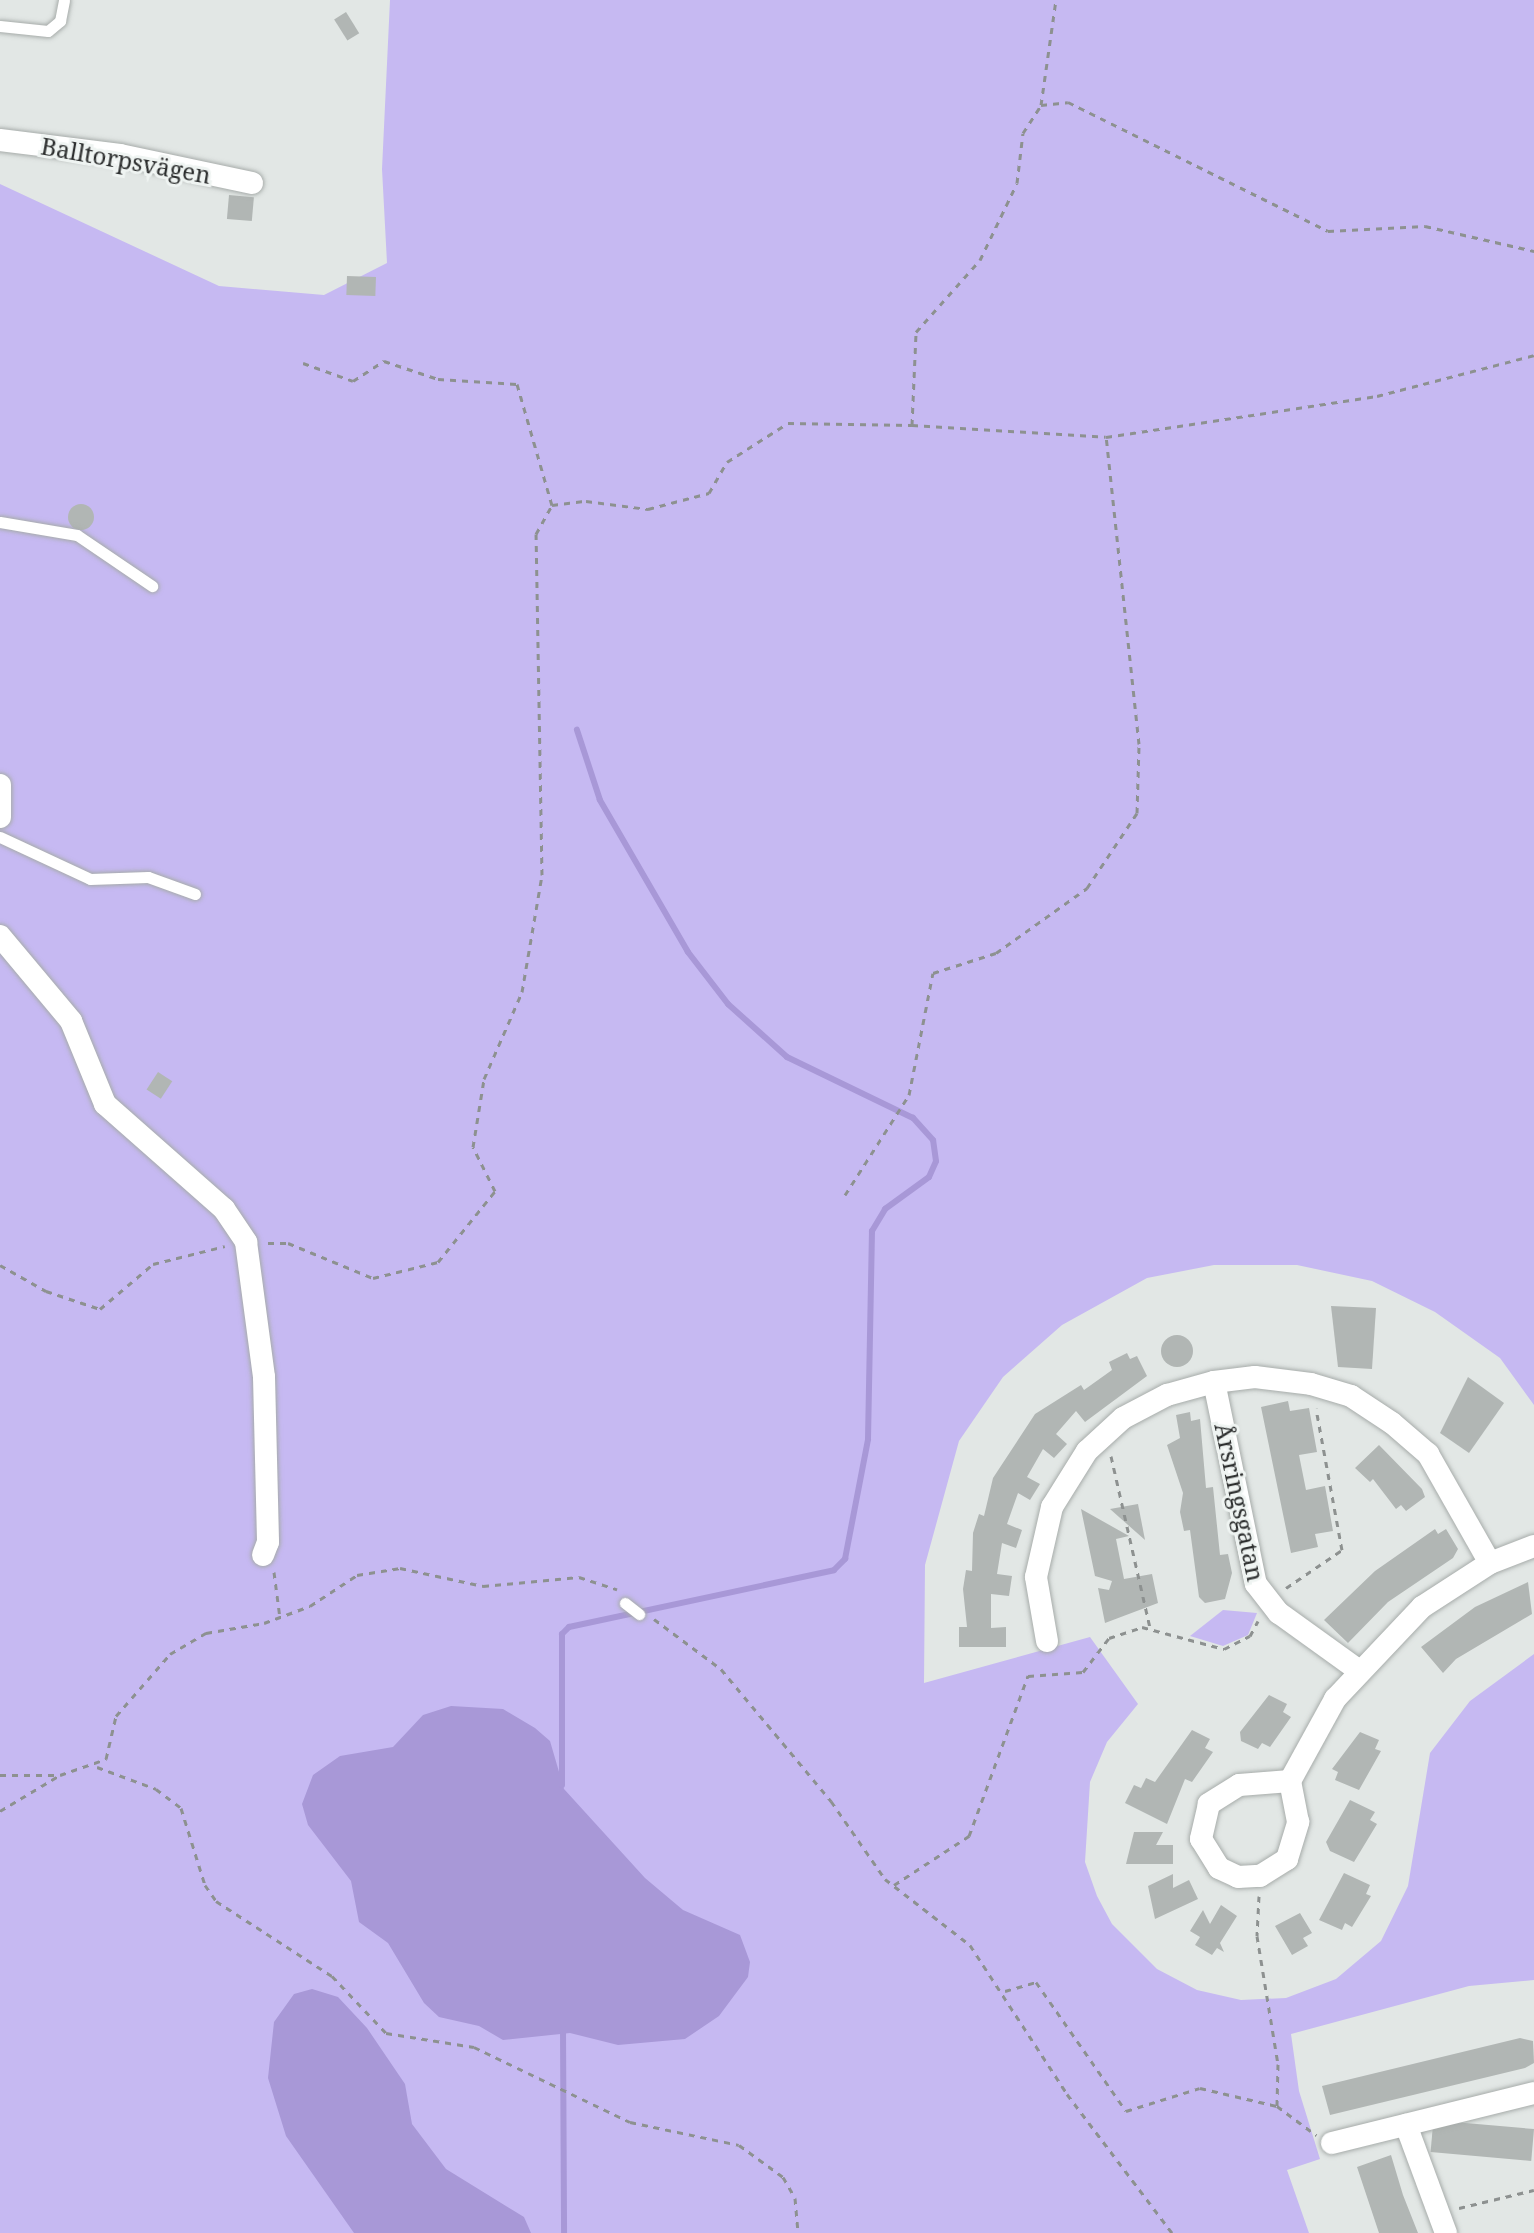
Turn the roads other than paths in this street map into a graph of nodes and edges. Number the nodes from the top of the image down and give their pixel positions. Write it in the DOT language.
graph roads {
  1 [pos="64,0"];
  2 [pos="0,26"];
  3 [pos="0,140"];
  4 [pos="252,183"];
  5 [pos="0,522"];
  6 [pos="152,586"];
  7 [pos="0,785"];
  8 [pos="0,817"];
  9 [pos="0,837"];
  10 [pos="195,894"];
  11 [pos="0,936"];
  12 [pos="1214,1382"];
  13 [pos="1534,1546"];
  14 [pos="263,1555"];
  15 [pos="1490,1563"];
  16 [pos="624,1598"];
  17 [pos="642,1612"];
  18 [pos="1047,1641"];
  19 [pos="1358,1670"];
  20 [pos="1290,1781"];
  21 [pos="1534,2093"];
  22 [pos="1406,2125"];
  23 [pos="1332,2143"];
  24 [pos="1441,2223"];
  1 -- 2 [label="lane"];
  3 -- 4 [label="street, Balltorpsvägen"];
  5 -- 6 [label="lane"];
  7 -- 8 [label="street"];
  9 -- 10 [label="lane"];
  11 -- 14 [label="street"];
  12 -- 15 [label="street"];
  12 -- 18 [label="street"];
  12 -- 19 [label="street, Årsringsgatan"];
  13 -- 15 [label="street"];
  15 -- 19 [label="street"];
  16 -- 17 [label="lane"];
  19 -- 20 [label="street"];
  20 -- 20 [label="street"];
  21 -- 22 [label="street"];
  22 -- 23 [label="street"];
  22 -- 24 [label="street"];
}
